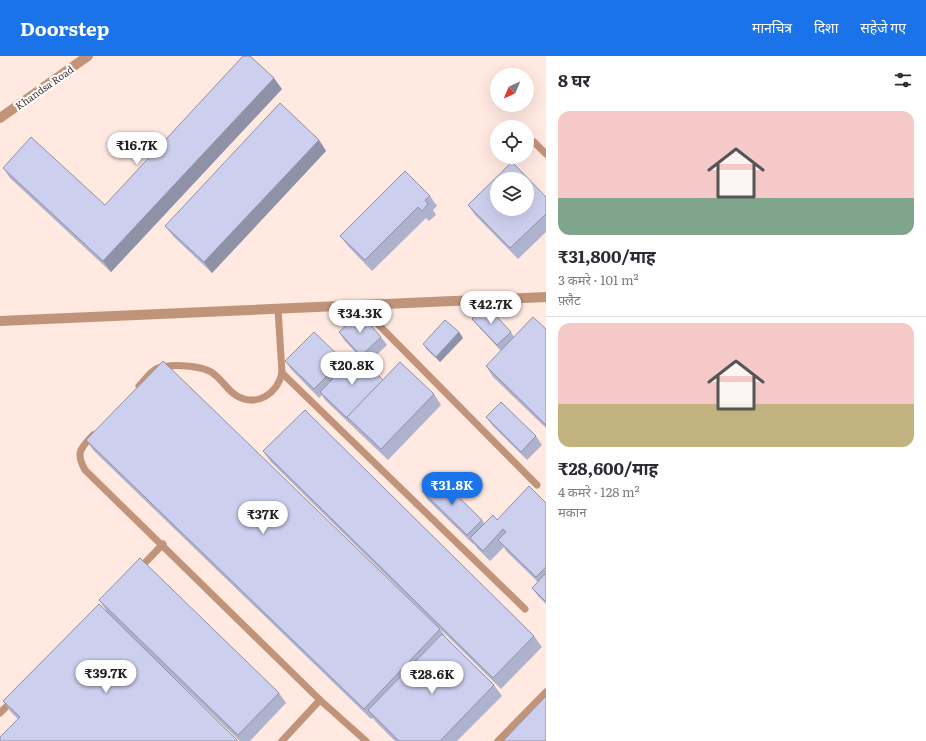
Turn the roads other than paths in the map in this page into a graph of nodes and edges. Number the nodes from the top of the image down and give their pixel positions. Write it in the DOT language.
graph roads {
  1 [pos="88,56"];
  2 [pos="0,118"];
  3 [pos="534,142"];
  4 [pos="546,154"];
  5 [pos="546,297"];
  6 [pos="361,306"];
  7 [pos="278,309"];
  8 [pos="0,321"];
  9 [pos="282,374"];
  10 [pos="135,390"];
  11 [pos="98,431"];
  12 [pos="537,485"];
  13 [pos="163,544"];
  14 [pos="131,577"];
  15 [pos="525,610"];
  16 [pos="546,692"];
  17 [pos="18,694"];
  18 [pos="320,700"];
  19 [pos="0,714"];
  20 [pos="282,741"];
  21 [pos="366,741"];
  22 [pos="498,741"];
  1 -- 2 [label="street, Khandsa Road"];
  3 -- 4 [label="lane"];
  5 -- 6 [label="street"];
  6 -- 7 [label="street"];
  6 -- 12 [label="lane"];
  7 -- 8 [label="street"];
  7 -- 9 [label="lane"];
  9 -- 10 [label="lane"];
  9 -- 15 [label="lane"];
  11 -- 13 [label="lane"];
  13 -- 14 [label="lane"];
  13 -- 18 [label="lane"];
  16 -- 22 [label="lane"];
  17 -- 19 [label="lane"];
  18 -- 20 [label="lane"];
  18 -- 21 [label="lane"];
}
